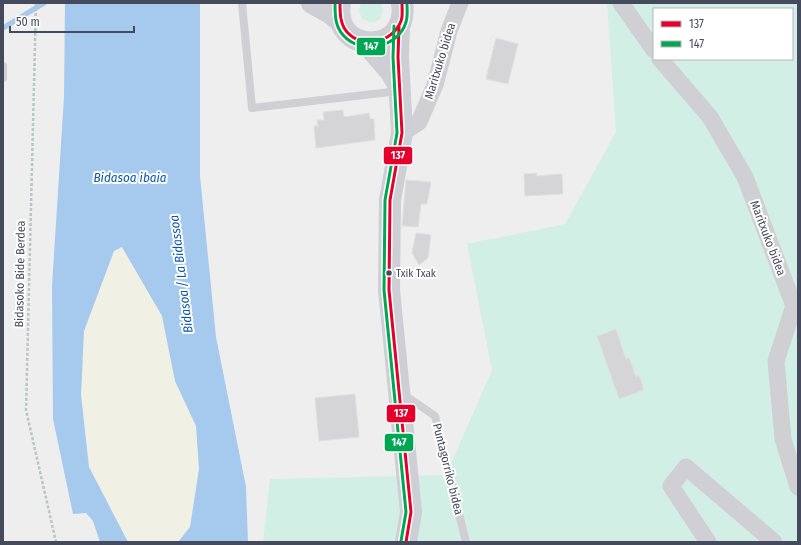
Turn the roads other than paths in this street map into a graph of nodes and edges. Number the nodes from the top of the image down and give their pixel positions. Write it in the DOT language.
graph roads {
  1 [pos="242,3"];
  2 [pos="312,3"];
  3 [pos="402,3"];
  4 [pos="460,3"];
  5 [pos="621,3"];
  6 [pos="340,12"];
  7 [pos="399,26"];
  8 [pos="366,43"];
  9 [pos="653,49"];
  10 [pos="661,60"];
  11 [pos="3,66"];
  12 [pos="3,78"];
  13 [pos="400,88"];
  14 [pos="402,133"];
  15 [pos="399,391"];
  16 [pos="798,487"];
  17 [pos="406,542"];
  18 [pos="466,542"];
  19 [pos="708,542"];
  20 [pos="774,542"];
  1 -- 13 [label="lane"];
  2 -- 6 [label="street"];
  3 -- 7 [label="street"];
  4 -- 14 [label="street, Maritxuko bidea"];
  5 -- 9 [label="street"];
  6 -- 8 [label="street"];
  7 -- 8 [label="street"];
  7 -- 13 [label="street"];
  8 -- 13 [label="street"];
  10 -- 16 [label="street, Maritxuko bidea"];
  11 -- 12 [label="lane"];
  13 -- 14 [label="street"];
  14 -- 15 [label="street"];
  15 -- 17 [label="street"];
  15 -- 18 [label="lane, Puntagorriko bidea"];
  19 -- 20 [label="street"];
}
